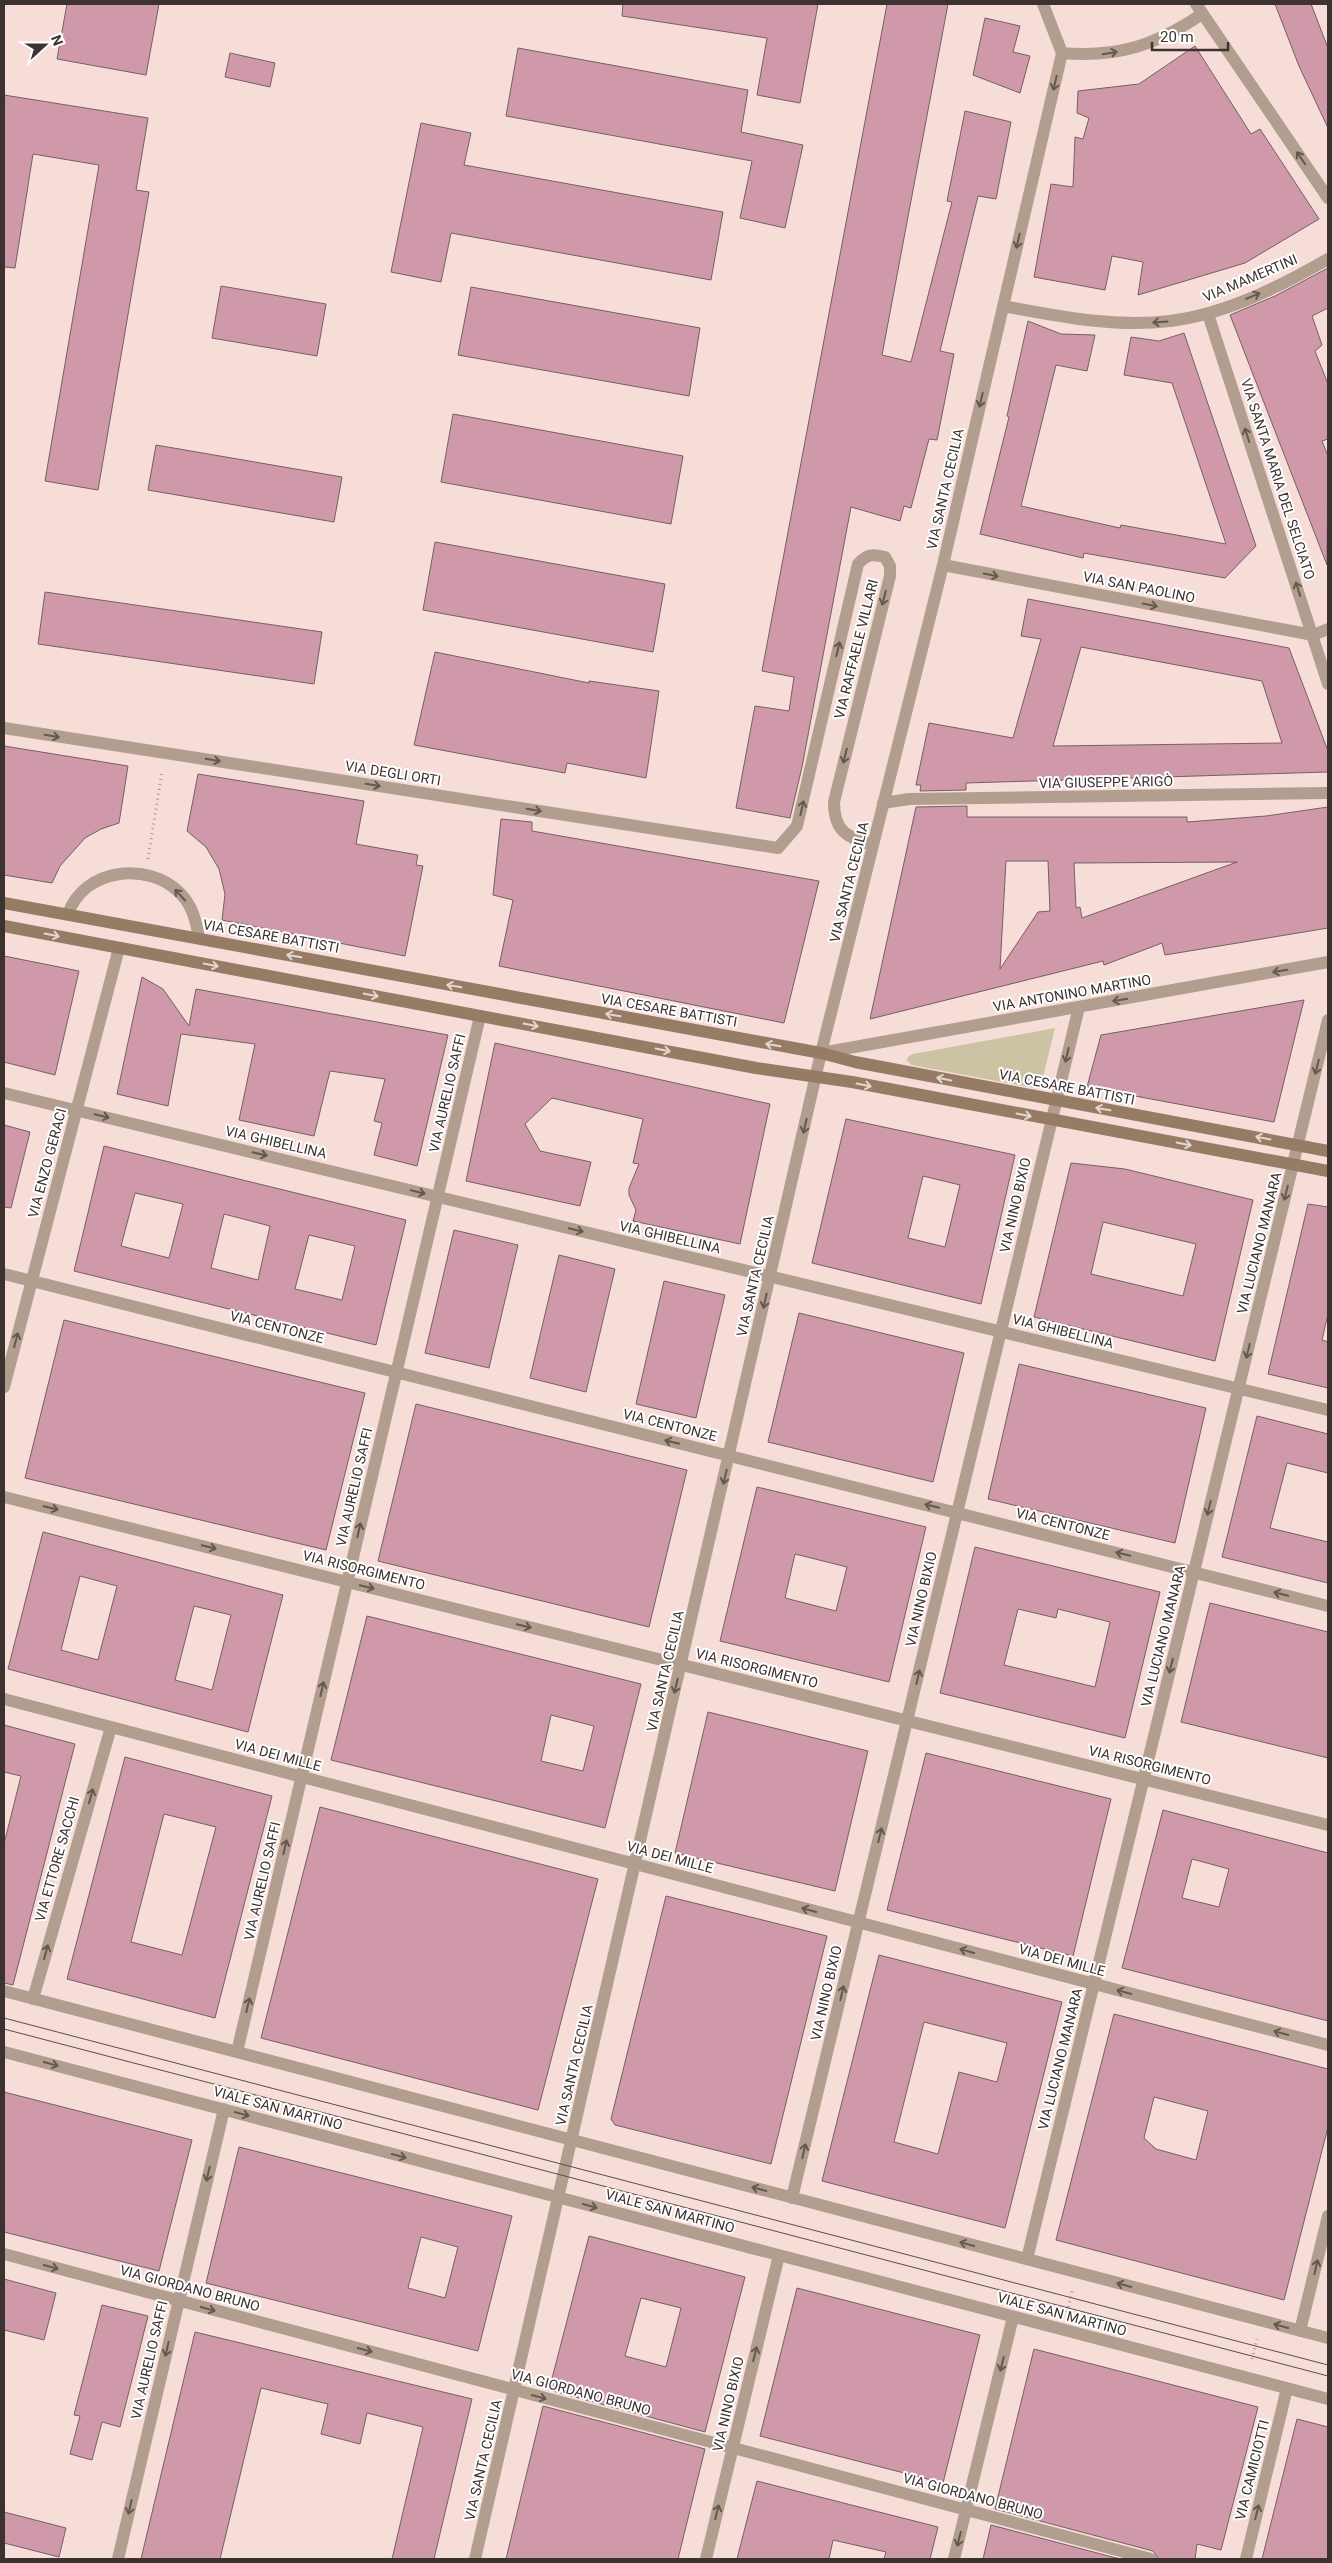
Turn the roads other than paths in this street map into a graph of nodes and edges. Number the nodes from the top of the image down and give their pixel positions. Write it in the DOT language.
graph roads {
  1 [pos="1043,4"];
  2 [pos="1199,9"];
  3 [pos="1062,53"];
  4 [pos="1328,198"];
  5 [pos="1328,259"];
  6 [pos="1003,306"];
  7 [pos="1208,314"];
  8 [pos="943,566"];
  9 [pos="1328,628"];
  10 [pos="1314,635"];
  11 [pos="1328,684"];
  12 [pos="4,728"];
  13 [pos="1328,793"];
  14 [pos="884,803"];
  15 [pos="873,845"];
  16 [pos="778,848"];
  17 [pos="4,903"];
  18 [pos="68,914"];
  19 [pos="4,926"];
  20 [pos="199,938"];
  21 [pos="119,948"];
  22 [pos="1328,962"];
  23 [pos="1078,1007"];
  24 [pos="480,1016"];
  25 [pos="1328,1020"];
  26 [pos="821,1054"];
  27 [pos="816,1078"];
  28 [pos="4,1093"];
  29 [pos="1056,1100"];
  30 [pos="76,1110"];
  31 [pos="1052,1120"];
  32 [pos="1298,1145"];
  33 [pos="1328,1151"];
  34 [pos="1293,1165"];
  35 [pos="1328,1171"];
  36 [pos="438,1196"];
  37 [pos="4,1274"];
  38 [pos="771,1276"];
  39 [pos="31,1281"];
  40 [pos="1001,1331"];
  41 [pos="396,1373"];
  42 [pos="4,1387"];
  43 [pos="1239,1388"];
  44 [pos="1328,1410"];
  45 [pos="729,1456"];
  46 [pos="4,1497"];
  47 [pos="957,1513"];
  48 [pos="1194,1572"];
  49 [pos="347,1582"];
  50 [pos="1328,1606"];
  51 [pos="681,1665"];
  52 [pos="4,1698"];
  53 [pos="907,1720"];
  54 [pos="111,1727"];
  55 [pos="302,1777"];
  56 [pos="1144,1779"];
  57 [pos="1328,1825"];
  58 [pos="635,1864"];
  59 [pos="859,1922"];
  60 [pos="1094,1984"];
  61 [pos="4,1991"];
  62 [pos="33,1999"];
  63 [pos="1328,2045"];
  64 [pos="4,2052"];
  65 [pos="237,2052"];
  66 [pos="224,2109"];
  67 [pos="572,2140"];
  68 [pos="558,2197"];
  69 [pos="792,2198"];
  70 [pos="1328,2216"];
  71 [pos="4,2254"];
  72 [pos="779,2255"];
  73 [pos="1027,2259"];
  74 [pos="179,2301"];
  75 [pos="1013,2317"];
  76 [pos="1300,2331"];
  77 [pos="1328,2338"];
  78 [pos="1287,2388"];
  79 [pos="514,2390"];
  80 [pos="1328,2399"];
  81 [pos="732,2448"];
  82 [pos="966,2510"];
  83 [pos="118,2559"];
  84 [pos="475,2559"];
  85 [pos="706,2559"];
  86 [pos="954,2559"];
  87 [pos="1151,2559"];
  88 [pos="1246,2559"];
  1 -- 3 [label="street"];
  3 -- 2 [label="street, one-way"];
  4 -- 2 [label="street, one-way"];
  3 -- 6 [label="street, VIA SANTA CECILIA, one-way"];
  7 -- 5 [label="street, VIA MAMERTINI, one-way"];
  7 -- 6 [label="street, VIA MAMERTINI, one-way"];
  6 -- 8 [label="street, VIA SANTA CECILIA, one-way"];
  10 -- 7 [label="street, VIA SANTA MARIA DEL SELCIATO, one-way"];
  8 -- 10 [label="street, VIA SAN PAOLINO, one-way"];
  8 -- 14 [label="street, VIA SANTA CECILIA"];
  9 -- 10 [label="street"];
  10 -- 11 [label="street, VIA SANTA MARIA DEL SELCIATO"];
  12 -- 16 [label="street, VIA DEGLI ORTI, one-way"];
  13 -- 14 [label="street, VIA GIUSEPPE ARIGÒ"];
  14 -- 15 [label="street, VIA SANTA CECILIA"];
  16 -- 15 [label="street, VIA RAFFAELE VILLARI, one-way"];
  15 -- 26 [label="street, VIA SANTA CECILIA"];
  17 -- 18 [label="main road, VIA CESARE BATTISTI"];
  18 -- 20 [label="main road, VIA CESARE BATTISTI"];
  20 -- 18 [label="street, one-way"];
  19 -- 21 [label="main road, one-way"];
  26 -- 20 [label="main road, VIA CESARE BATTISTI, one-way"];
  21 -- 24 [label="main road, one-way"];
  21 -- 30 [label="street, VIA ENZO GERACI"];
  22 -- 23 [label="street, VIA ANTONINO MARTINO, one-way"];
  23 -- 26 [label="street, VIA ANTONINO MARTINO"];
  23 -- 29 [label="street, VIA NINO BIXIO, one-way"];
  24 -- 27 [label="main road, one-way"];
  24 -- 36 [label="street, VIA AURELIO SAFFI"];
  25 -- 32 [label="street, VIA LUCIANO MANARA, one-way"];
  26 -- 27 [label="street, VIA SANTA CECILIA"];
  29 -- 26 [label="main road, VIA CESARE BATTISTI, one-way"];
  27 -- 31 [label="main road, one-way"];
  27 -- 38 [label="street, VIA SANTA CECILIA, one-way"];
  28 -- 30 [label="street, VIA GHIBELLINA"];
  29 -- 31 [label="street, VIA NINO BIXIO"];
  32 -- 29 [label="main road, VIA CESARE BATTISTI, one-way"];
  30 -- 36 [label="street, VIA GHIBELLINA, one-way"];
  30 -- 39 [label="street, VIA ENZO GERACI"];
  31 -- 34 [label="main road, one-way"];
  31 -- 40 [label="street, VIA NINO BIXIO"];
  32 -- 33 [label="main road, VIA CESARE BATTISTI"];
  32 -- 34 [label="street, VIA LUCIANO MANARA"];
  34 -- 35 [label="main road"];
  34 -- 43 [label="street, VIA LUCIANO MANARA, one-way"];
  36 -- 38 [label="street, VIA GHIBELLINA, one-way"];
  36 -- 41 [label="street, VIA AURELIO SAFFI"];
  37 -- 39 [label="street, VIA CENTONZE"];
  38 -- 40 [label="street, VIA GHIBELLINA"];
  38 -- 45 [label="street, VIA SANTA CECILIA, one-way"];
  39 -- 41 [label="street, VIA CENTONZE"];
  42 -- 39 [label="street, VIA ENZO GERACI, one-way"];
  40 -- 43 [label="street, VIA GHIBELLINA"];
  40 -- 47 [label="street, VIA NINO BIXIO"];
  45 -- 41 [label="street, VIA CENTONZE, one-way"];
  49 -- 41 [label="street, VIA AURELIO SAFFI, one-way"];
  43 -- 44 [label="street, VIA GHIBELLINA"];
  43 -- 48 [label="street, VIA LUCIANO MANARA, one-way"];
  47 -- 45 [label="street, VIA CENTONZE, one-way"];
  45 -- 51 [label="street, VIA SANTA CECILIA, one-way"];
  46 -- 49 [label="street, VIA RISORGIMENTO, one-way"];
  48 -- 47 [label="street, VIA CENTONZE, one-way"];
  53 -- 47 [label="street, VIA NINO BIXIO, one-way"];
  50 -- 48 [label="street, VIA CENTONZE, one-way"];
  48 -- 56 [label="street, VIA LUCIANO MANARA, one-way"];
  49 -- 51 [label="street, VIA RISORGIMENTO, one-way"];
  55 -- 49 [label="street, VIA AURELIO SAFFI, one-way"];
  51 -- 53 [label="street, VIA RISORGIMENTO"];
  51 -- 58 [label="street, VIA SANTA CECILIA, one-way"];
  52 -- 54 [label="street, VIA DEI MILLE"];
  53 -- 56 [label="street, VIA RISORGIMENTO"];
  59 -- 53 [label="street, VIA NINO BIXIO, one-way"];
  54 -- 55 [label="street, VIA DEI MILLE"];
  62 -- 54 [label="street, VIA ETTORE SACCHI, one-way"];
  55 -- 58 [label="street, VIA DEI MILLE"];
  65 -- 55 [label="street, VIA AURELIO SAFFI, one-way"];
  56 -- 57 [label="street, VIA RISORGIMENTO"];
  56 -- 60 [label="street, VIA LUCIANO MANARA"];
  59 -- 58 [label="street, VIA DEI MILLE, one-way"];
  58 -- 67 [label="street, VIA SANTA CECILIA"];
  60 -- 59 [label="street, VIA DEI MILLE, one-way"];
  69 -- 59 [label="street, VIA NINO BIXIO, one-way"];
  63 -- 60 [label="street, VIA DEI MILLE, one-way"];
  60 -- 73 [label="street, VIA LUCIANO MANARA"];
  61 -- 62 [label="street"];
  62 -- 65 [label="street"];
  64 -- 66 [label="street, VIALE SAN MARTINO, one-way"];
  65 -- 67 [label="street"];
  66 -- 68 [label="street, VIALE SAN MARTINO, one-way"];
  66 -- 74 [label="street, VIA AURELIO SAFFI, one-way"];
  67 -- 68 [label="street, VIA SANTA CECILIA"];
  69 -- 67 [label="street, one-way"];
  68 -- 72 [label="street, VIALE SAN MARTINO, one-way"];
  68 -- 79 [label="street, VIA SANTA CECILIA"];
  73 -- 69 [label="street, one-way"];
  76 -- 70 [label="street, one-way"];
  71 -- 74 [label="street, VIA GIORDANO BRUNO, one-way"];
  72 -- 75 [label="street, VIALE SAN MARTINO"];
  81 -- 72 [label="street, VIA NINO BIXIO, one-way"];
  76 -- 73 [label="street, one-way"];
  74 -- 79 [label="street, VIA GIORDANO BRUNO, one-way"];
  74 -- 83 [label="street, VIA AURELIO SAFFI, one-way"];
  75 -- 78 [label="street, VIALE SAN MARTINO"];
  75 -- 82 [label="street, one-way"];
  76 -- 77 [label="street"];
  78 -- 80 [label="street, VIALE SAN MARTINO"];
  88 -- 78 [label="street, VIA CAMICIOTTI, one-way"];
  79 -- 81 [label="street, VIA GIORDANO BRUNO, one-way"];
  79 -- 84 [label="street, VIA SANTA CECILIA"];
  81 -- 82 [label="street, VIA GIORDANO BRUNO"];
  85 -- 81 [label="street, VIA NINO BIXIO, one-way"];
  82 -- 86 [label="street, one-way"];
  82 -- 87 [label="street, VIA GIORDANO BRUNO"];
}
